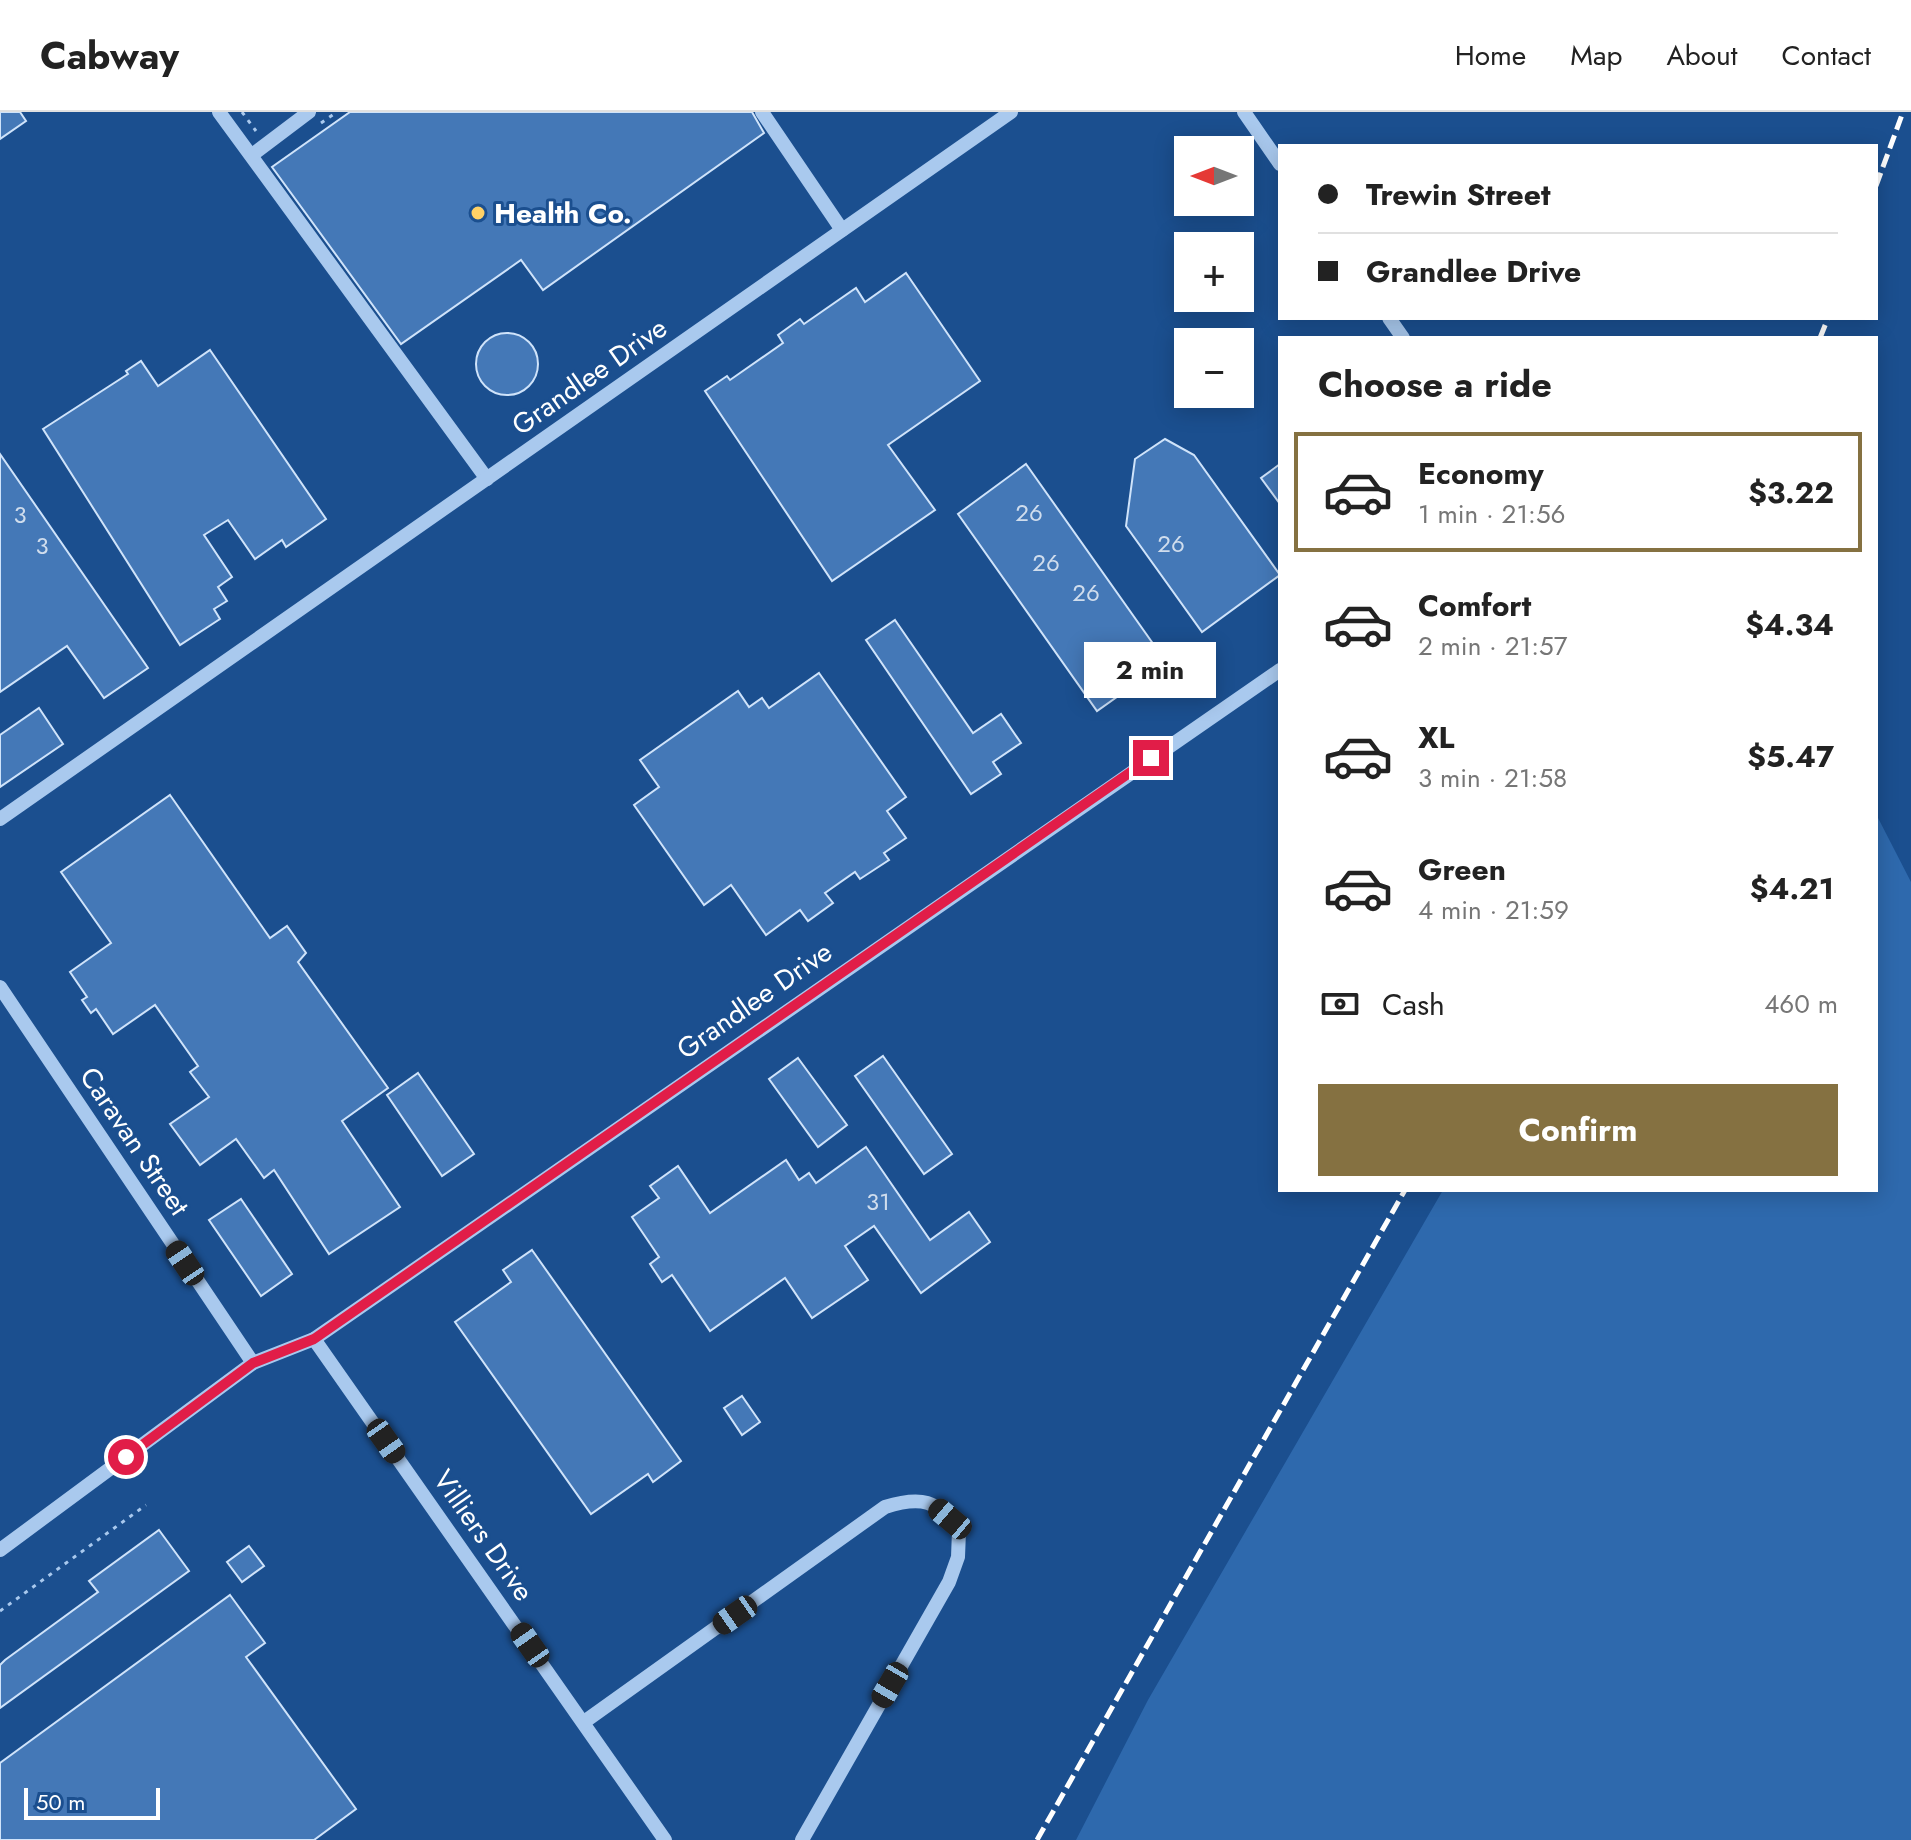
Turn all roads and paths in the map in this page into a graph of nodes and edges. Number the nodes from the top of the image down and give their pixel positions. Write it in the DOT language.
graph roads {
  1 [pos="219,112"];
  2 [pos="309,112"];
  3 [pos="762,112"];
  4 [pos="1011,112"];
  5 [pos="1244,112"];
  6 [pos="252,155"];
  7 [pos="1278,161"];
  8 [pos="842,230"];
  9 [pos="487,479"];
  10 [pos="1278,671"];
  11 [pos="0,819"];
  12 [pos="0,987"];
  13 [pos="314,1339"];
  14 [pos="253,1363"];
  15 [pos="146,1505"];
  16 [pos="0,1550"];
  17 [pos="0,1611"];
  18 [pos="584,1722"];
  19 [pos="665,1840"];
  20 [pos="802,1840"];
  1 -- 6 [label="street"];
  2 -- 6 [label="street"];
  3 -- 8 [label="street"];
  4 -- 8 [label="street, Grandlee Drive"];
  5 -- 7 [label="street"];
  6 -- 9 [label="street"];
  8 -- 9 [label="street, Grandlee Drive"];
  9 -- 11 [label="street, Grandlee Drive"];
  10 -- 13 [label="street, Grandlee Drive"];
  12 -- 14 [label="street, Caravan Street"];
  13 -- 14 [label="street, Grandlee Drive"];
  13 -- 18 [label="street, Villiers Drive"];
  14 -- 16 [label="street, Grandlee Drive"];
  15 -- 17 [label="path"];
  18 -- 19 [label="street, Villiers Drive"];
  18 -- 20 [label="street"];
}
